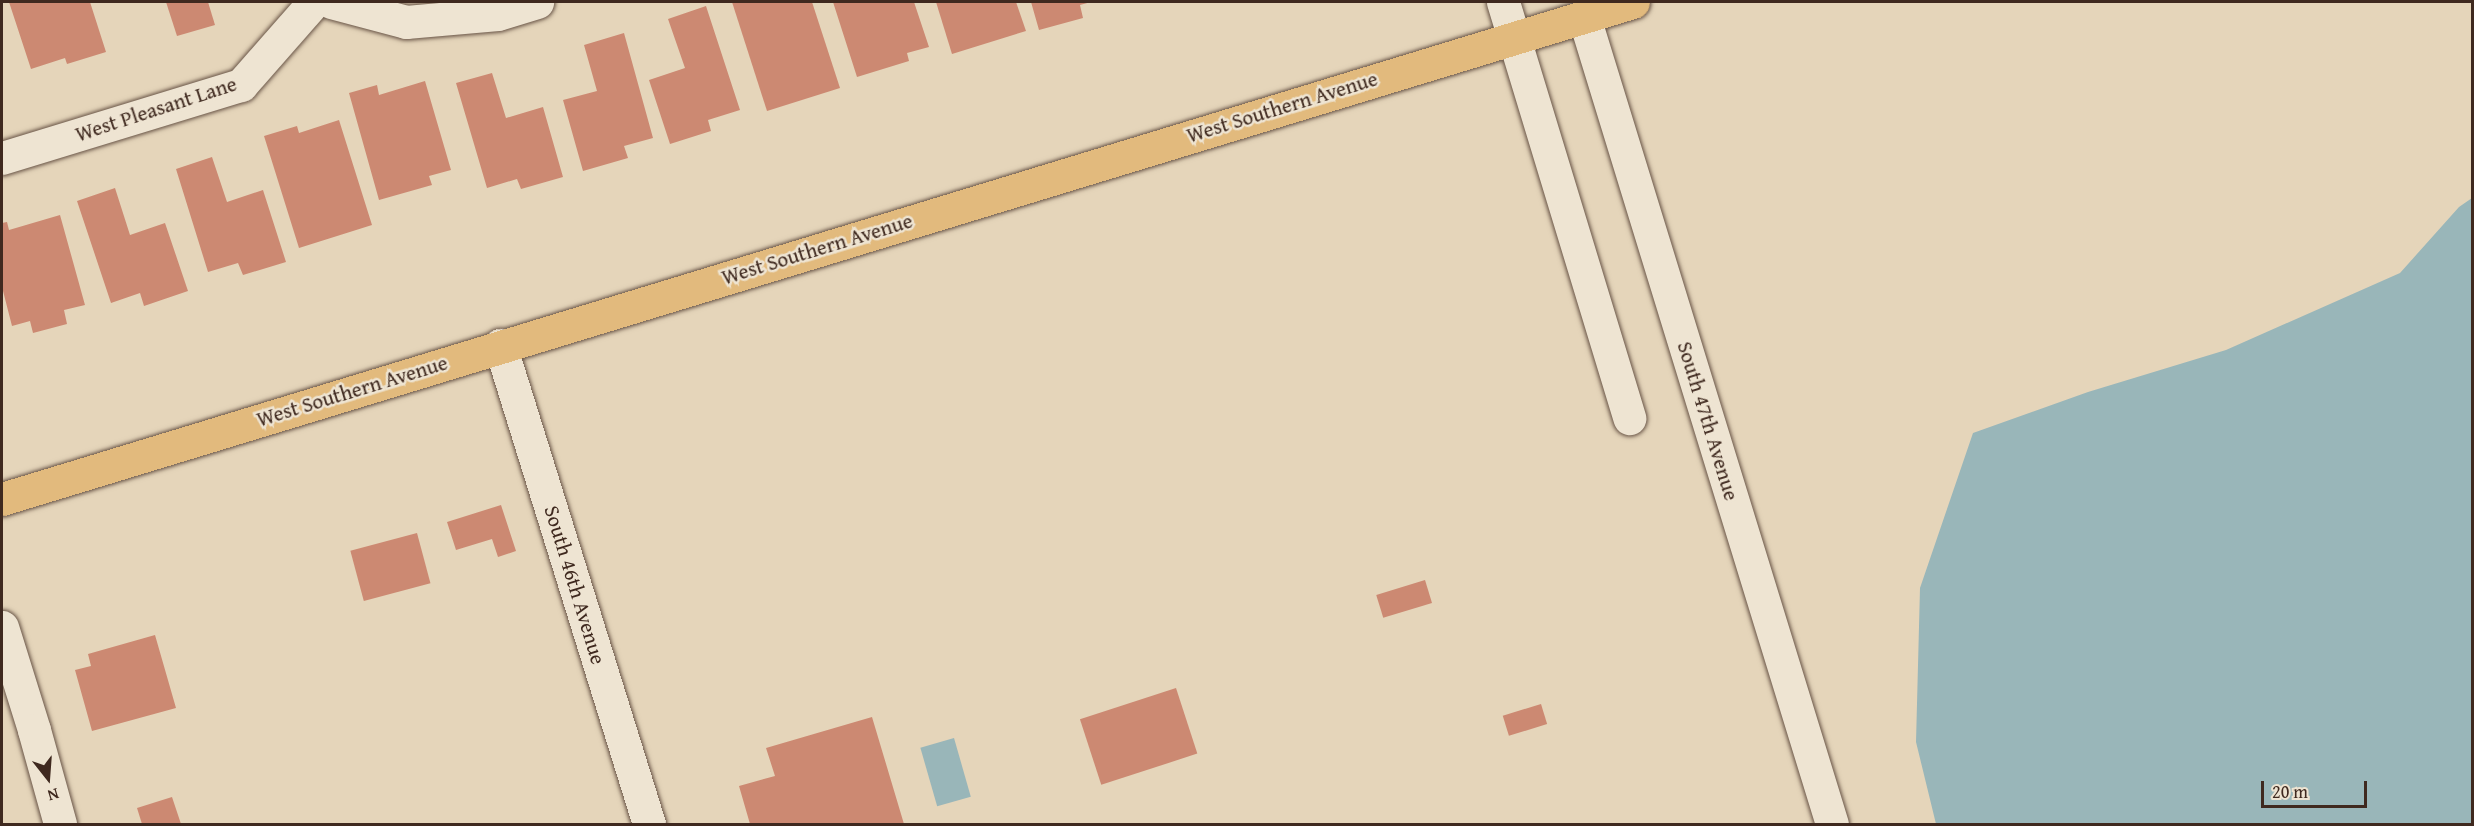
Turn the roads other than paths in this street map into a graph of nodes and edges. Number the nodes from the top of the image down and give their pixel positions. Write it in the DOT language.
graph roads {
  1 [pos="314,2"];
  2 [pos="331,2"];
  3 [pos="537,2"];
  4 [pos="1503,2"];
  5 [pos="1633,2"];
  6 [pos="1584,17"];
  7 [pos="1514,37"];
  8 [pos="2,158"];
  9 [pos="500,345"];
  10 [pos="1629,418"];
  11 [pos="2,499"];
  12 [pos="2,627"];
  13 [pos="60,825"];
  14 [pos="649,825"];
  15 [pos="1832,825"];
  1 -- 8 [label="street, West Pleasant Lane"];
  2 -- 3 [label="street"];
  4 -- 7 [label="street"];
  5 -- 6 [label="main road, West Southern Avenue"];
  6 -- 7 [label="main road, West Southern Avenue"];
  6 -- 15 [label="street, South 47th Avenue"];
  7 -- 9 [label="main road, West Southern Avenue"];
  7 -- 10 [label="street"];
  9 -- 11 [label="main road, West Southern Avenue"];
  9 -- 14 [label="street, South 46th Avenue"];
  12 -- 13 [label="street"];
}
